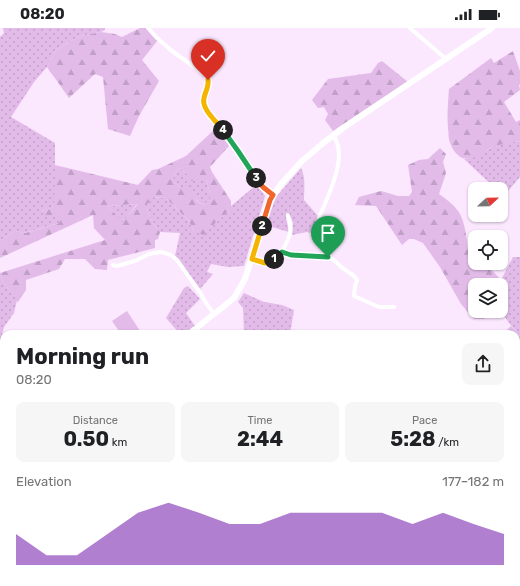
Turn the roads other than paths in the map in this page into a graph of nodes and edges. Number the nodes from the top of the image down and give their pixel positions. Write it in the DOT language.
graph roads {
  1 [pos="148,28"];
  2 [pos="410,28"];
  3 [pos="492,28"];
  4 [pos="446,59"];
  5 [pos="334,135"];
  6 [pos="273,195"];
  7 [pos="288,216"];
  8 [pos="319,218"];
  9 [pos="282,252"];
  10 [pos="252,259"];
  11 [pos="113,265"];
  12 [pos="394,307"];
  13 [pos="214,314"];
  14 [pos="194,330"];
  1 -- 6 [label="street"];
  2 -- 4 [label="street"];
  3 -- 4 [label="street"];
  4 -- 5 [label="street"];
  5 -- 6 [label="street"];
  5 -- 8 [label="street"];
  6 -- 10 [label="street"];
  7 -- 9 [label="street"];
  9 -- 10 [label="street"];
  9 -- 12 [label="street"];
  10 -- 13 [label="street"];
  11 -- 13 [label="street"];
  13 -- 14 [label="street"];
}
